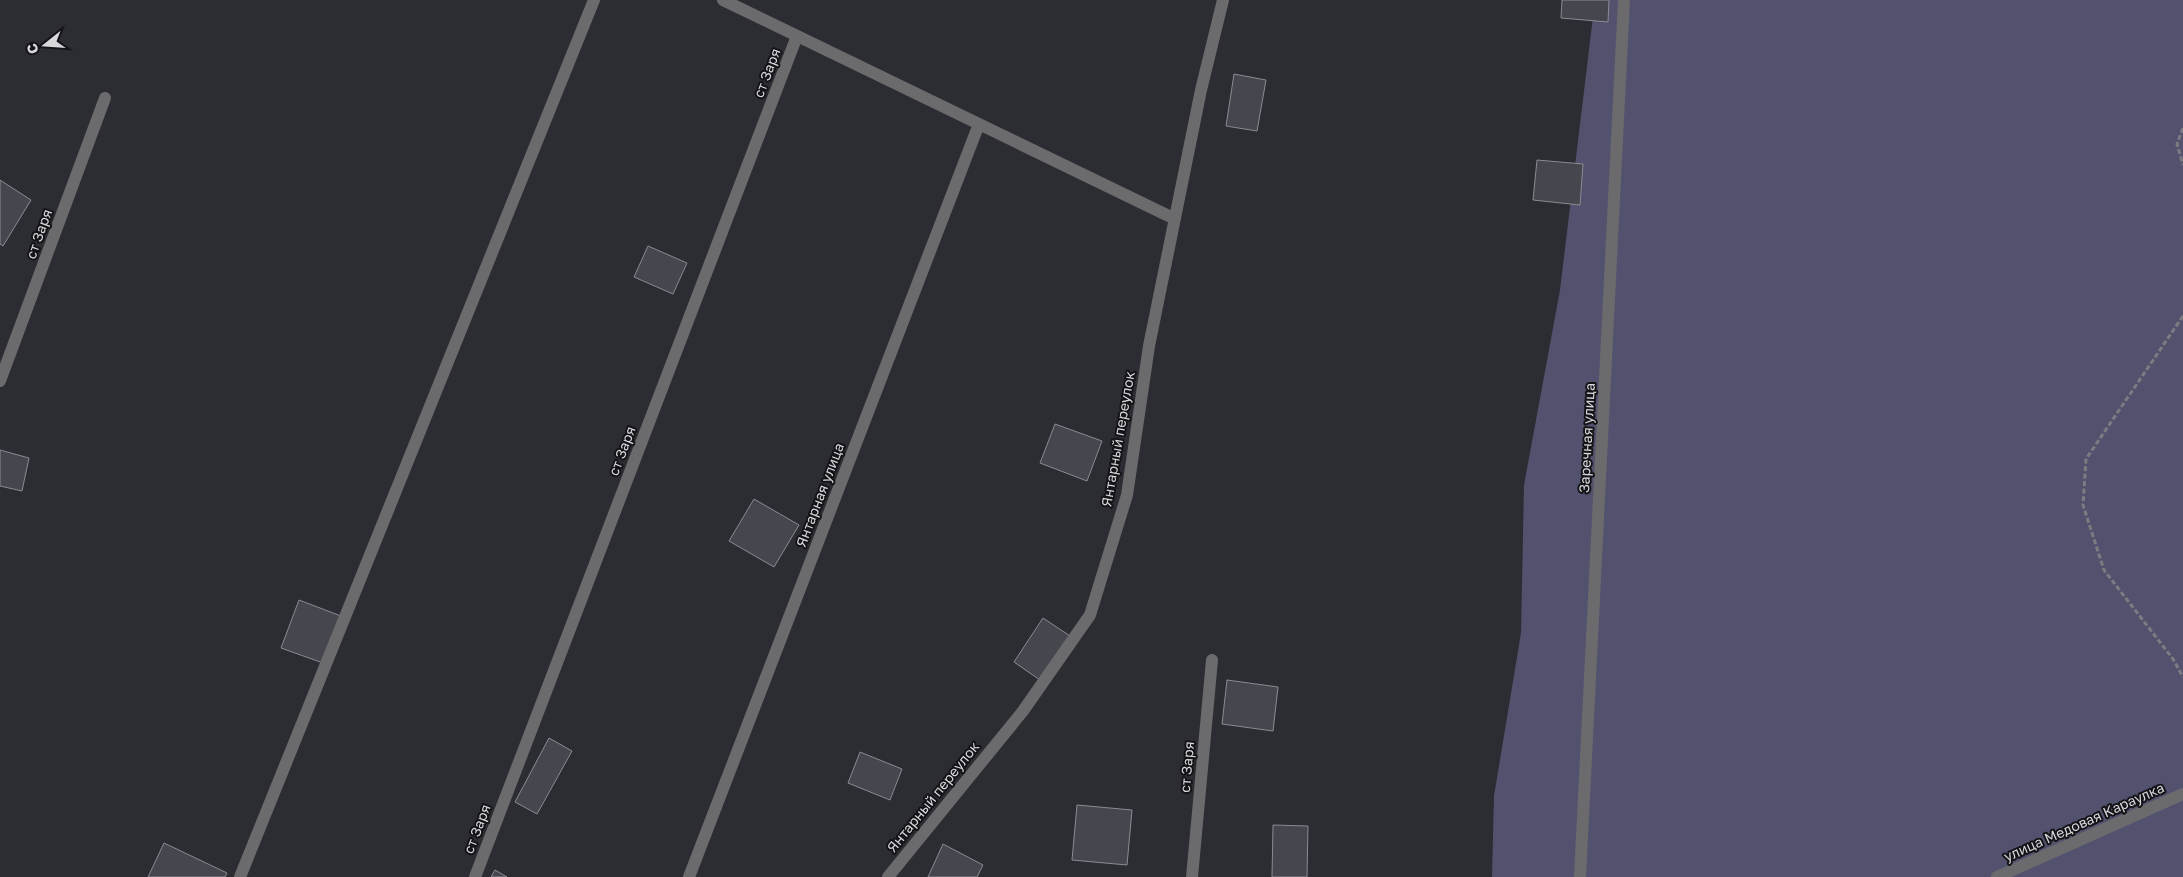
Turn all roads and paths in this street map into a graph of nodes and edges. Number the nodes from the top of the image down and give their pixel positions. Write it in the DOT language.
graph roads {
  1 [pos="594,0"];
  2 [pos="723,0"];
  3 [pos="1223,0"];
  4 [pos="1624,0"];
  5 [pos="797,36"];
  6 [pos="105,98"];
  7 [pos="979,124"];
  8 [pos="2183,128"];
  9 [pos="2183,166"];
  10 [pos="1175,219"];
  11 [pos="2183,316"];
  12 [pos="0,381"];
  13 [pos="1212,660"];
  14 [pos="2183,677"];
  15 [pos="2183,794"];
  16 [pos="240,877"];
  17 [pos="475,877"];
  18 [pos="689,877"];
  19 [pos="888,877"];
  20 [pos="1192,877"];
  21 [pos="1580,877"];
  22 [pos="1997,877"];
  1 -- 16 [label="street"];
  2 -- 5 [label="street"];
  3 -- 10 [label="street, Янтарный переулок"];
  4 -- 21 [label="street, Заречная улица"];
  5 -- 7 [label="street"];
  5 -- 17 [label="street, ст Заря"];
  6 -- 12 [label="street, ст Заря"];
  7 -- 10 [label="street"];
  7 -- 18 [label="street, Янтарная улица"];
  8 -- 9 [label="path"];
  10 -- 19 [label="street, Янтарный переулок"];
  11 -- 14 [label="path"];
  13 -- 20 [label="street, ст Заря"];
  15 -- 22 [label="street, улица Медовая Караулка"];
}
